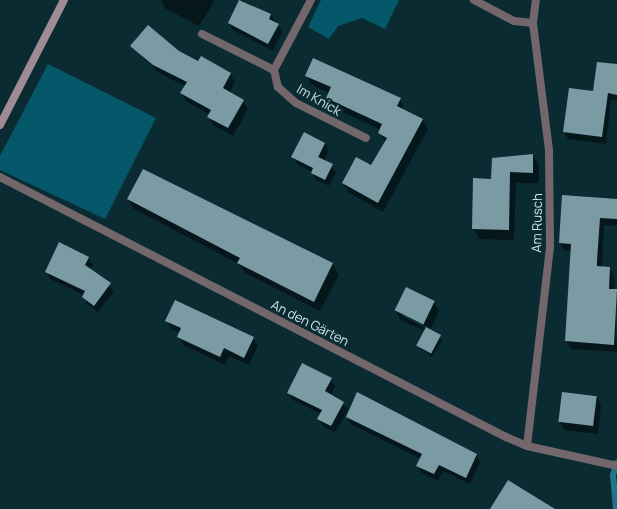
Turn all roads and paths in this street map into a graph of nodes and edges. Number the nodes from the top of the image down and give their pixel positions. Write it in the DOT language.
graph roads {
  1 [pos="64,0"];
  2 [pos="311,0"];
  3 [pos="474,0"];
  4 [pos="536,0"];
  5 [pos="533,23"];
  6 [pos="202,34"];
  7 [pos="274,70"];
  8 [pos="0,125"];
  9 [pos="366,138"];
  10 [pos="0,176"];
  11 [pos="527,446"];
  12 [pos="617,466"];
  1 -- 8 [label="street"];
  2 -- 7 [label="street"];
  3 -- 5 [label="street"];
  4 -- 5 [label="street, Am Rusch"];
  5 -- 11 [label="street, Am Rusch"];
  6 -- 7 [label="street"];
  7 -- 9 [label="street, Im Knick"];
  10 -- 11 [label="street, An den Gärten"];
  11 -- 12 [label="street, An den Gärten"];
}
